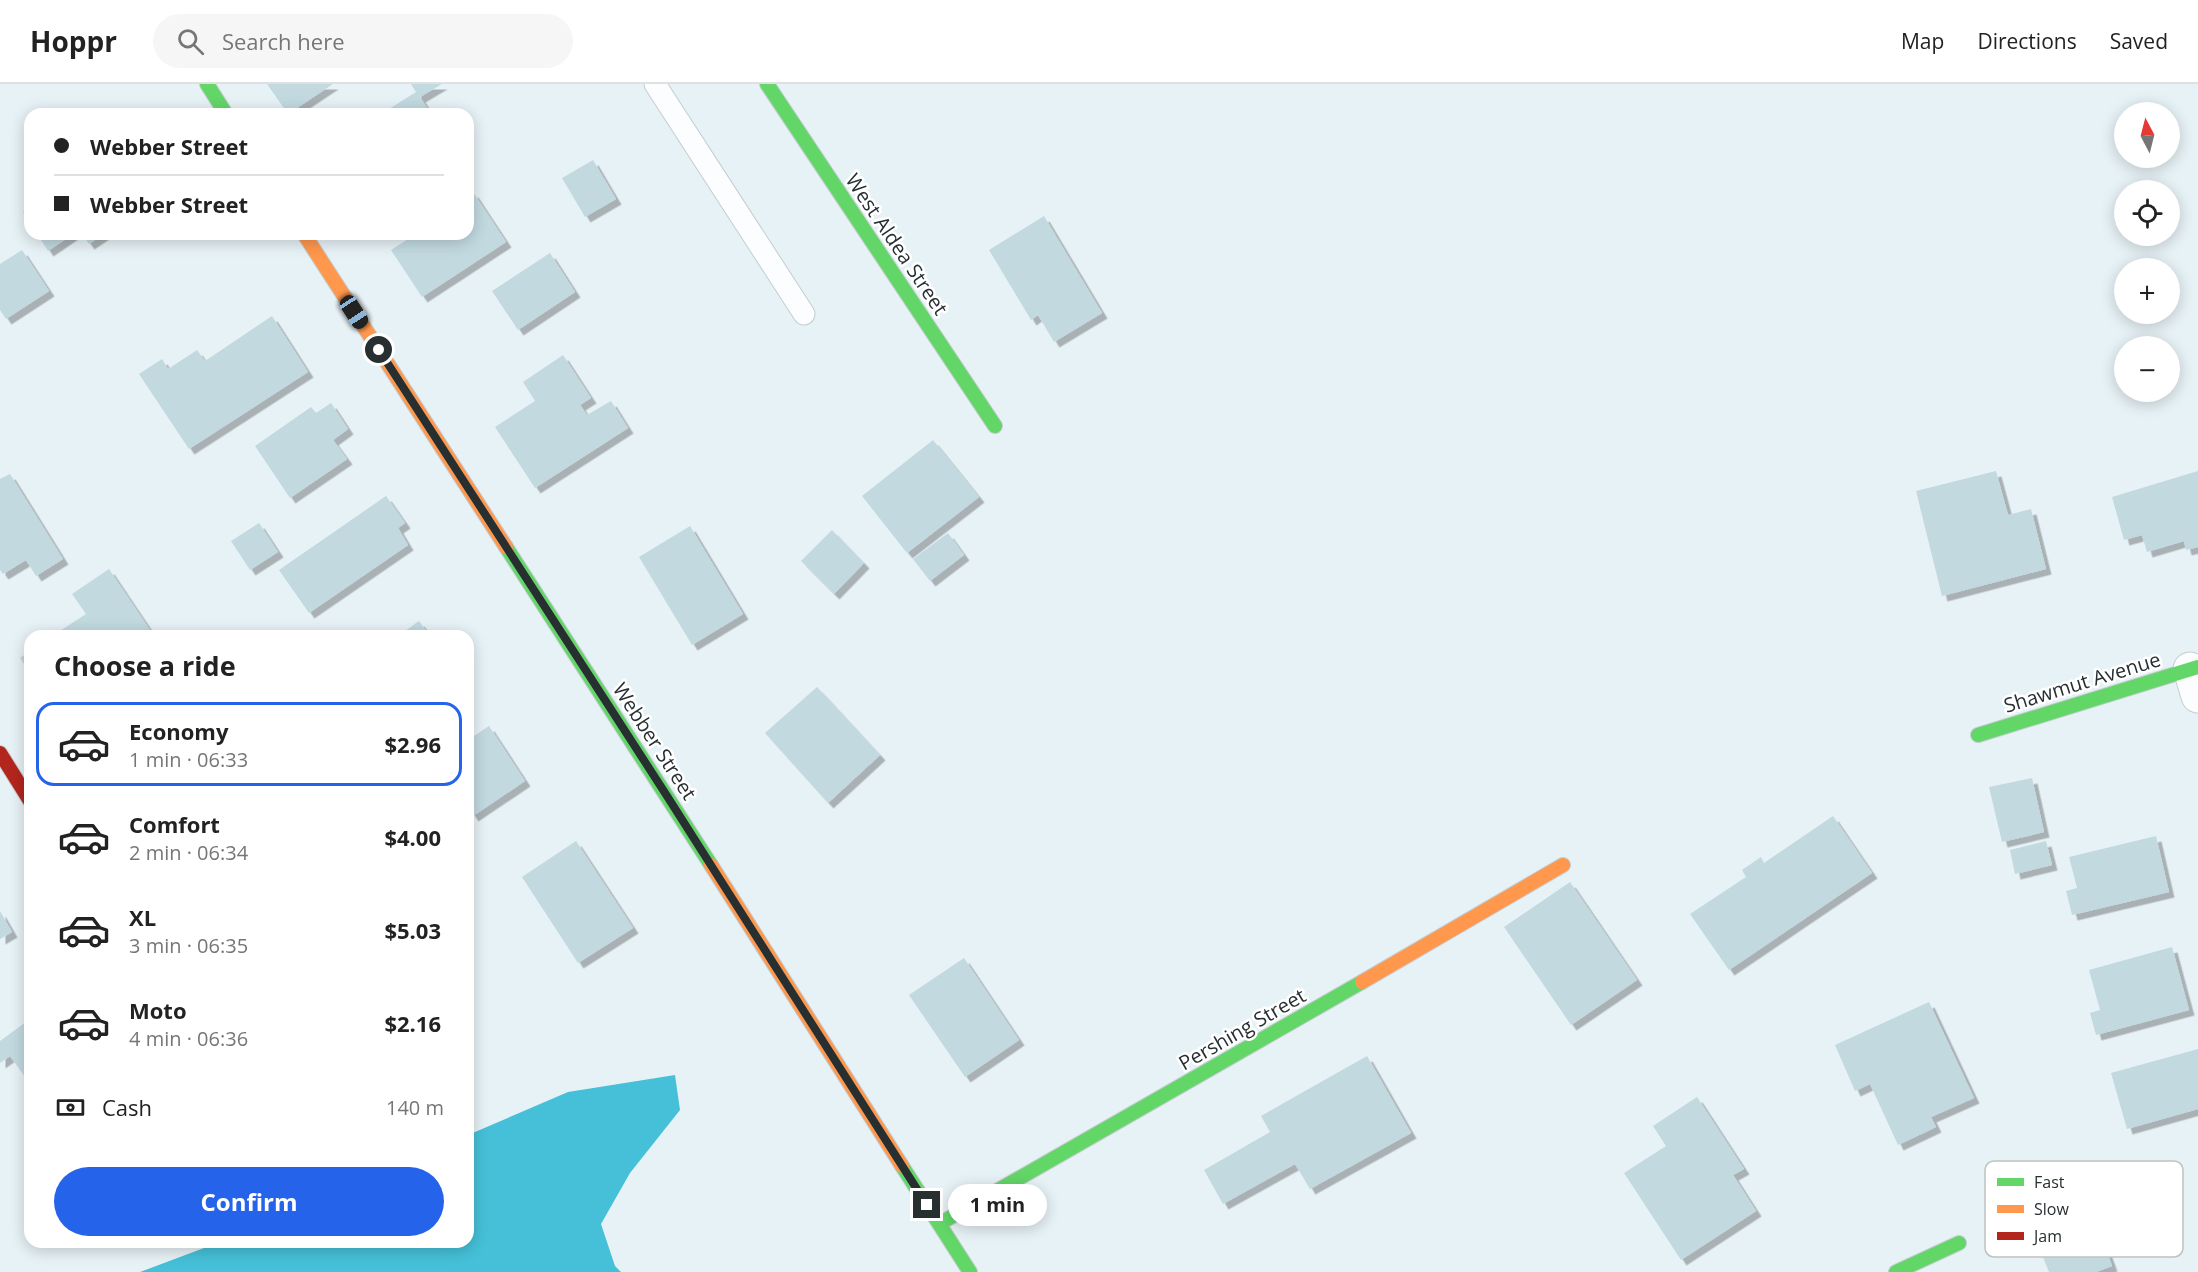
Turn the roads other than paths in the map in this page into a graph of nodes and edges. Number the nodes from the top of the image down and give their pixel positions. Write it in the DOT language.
graph roads {
  1 [pos="207,84"];
  2 [pos="655,84"];
  3 [pos="767,84"];
  4 [pos="222,108"];
  5 [pos="308,240"];
  6 [pos="804,314"];
  7 [pos="995,426"];
  8 [pos="2195,677"];
  9 [pos="1978,735"];
  10 [pos="0,753"];
  11 [pos="24,791"];
  12 [pos="1563,865"];
  13 [pos="939,1224"];
  14 [pos="1959,1243"];
  15 [pos="970,1272"];
  16 [pos="1896,1272"];
  1 -- 4 [label="street"];
  2 -- 6 [label="lane"];
  3 -- 7 [label="street, West Aldea Street"];
  5 -- 13 [label="street, Webber Street"];
  8 -- 9 [label="street, Shawmut Avenue"];
  10 -- 11 [label="street"];
  12 -- 13 [label="street, Pershing Street"];
  13 -- 15 [label="street, Webber Street"];
  14 -- 16 [label="street"];
}
